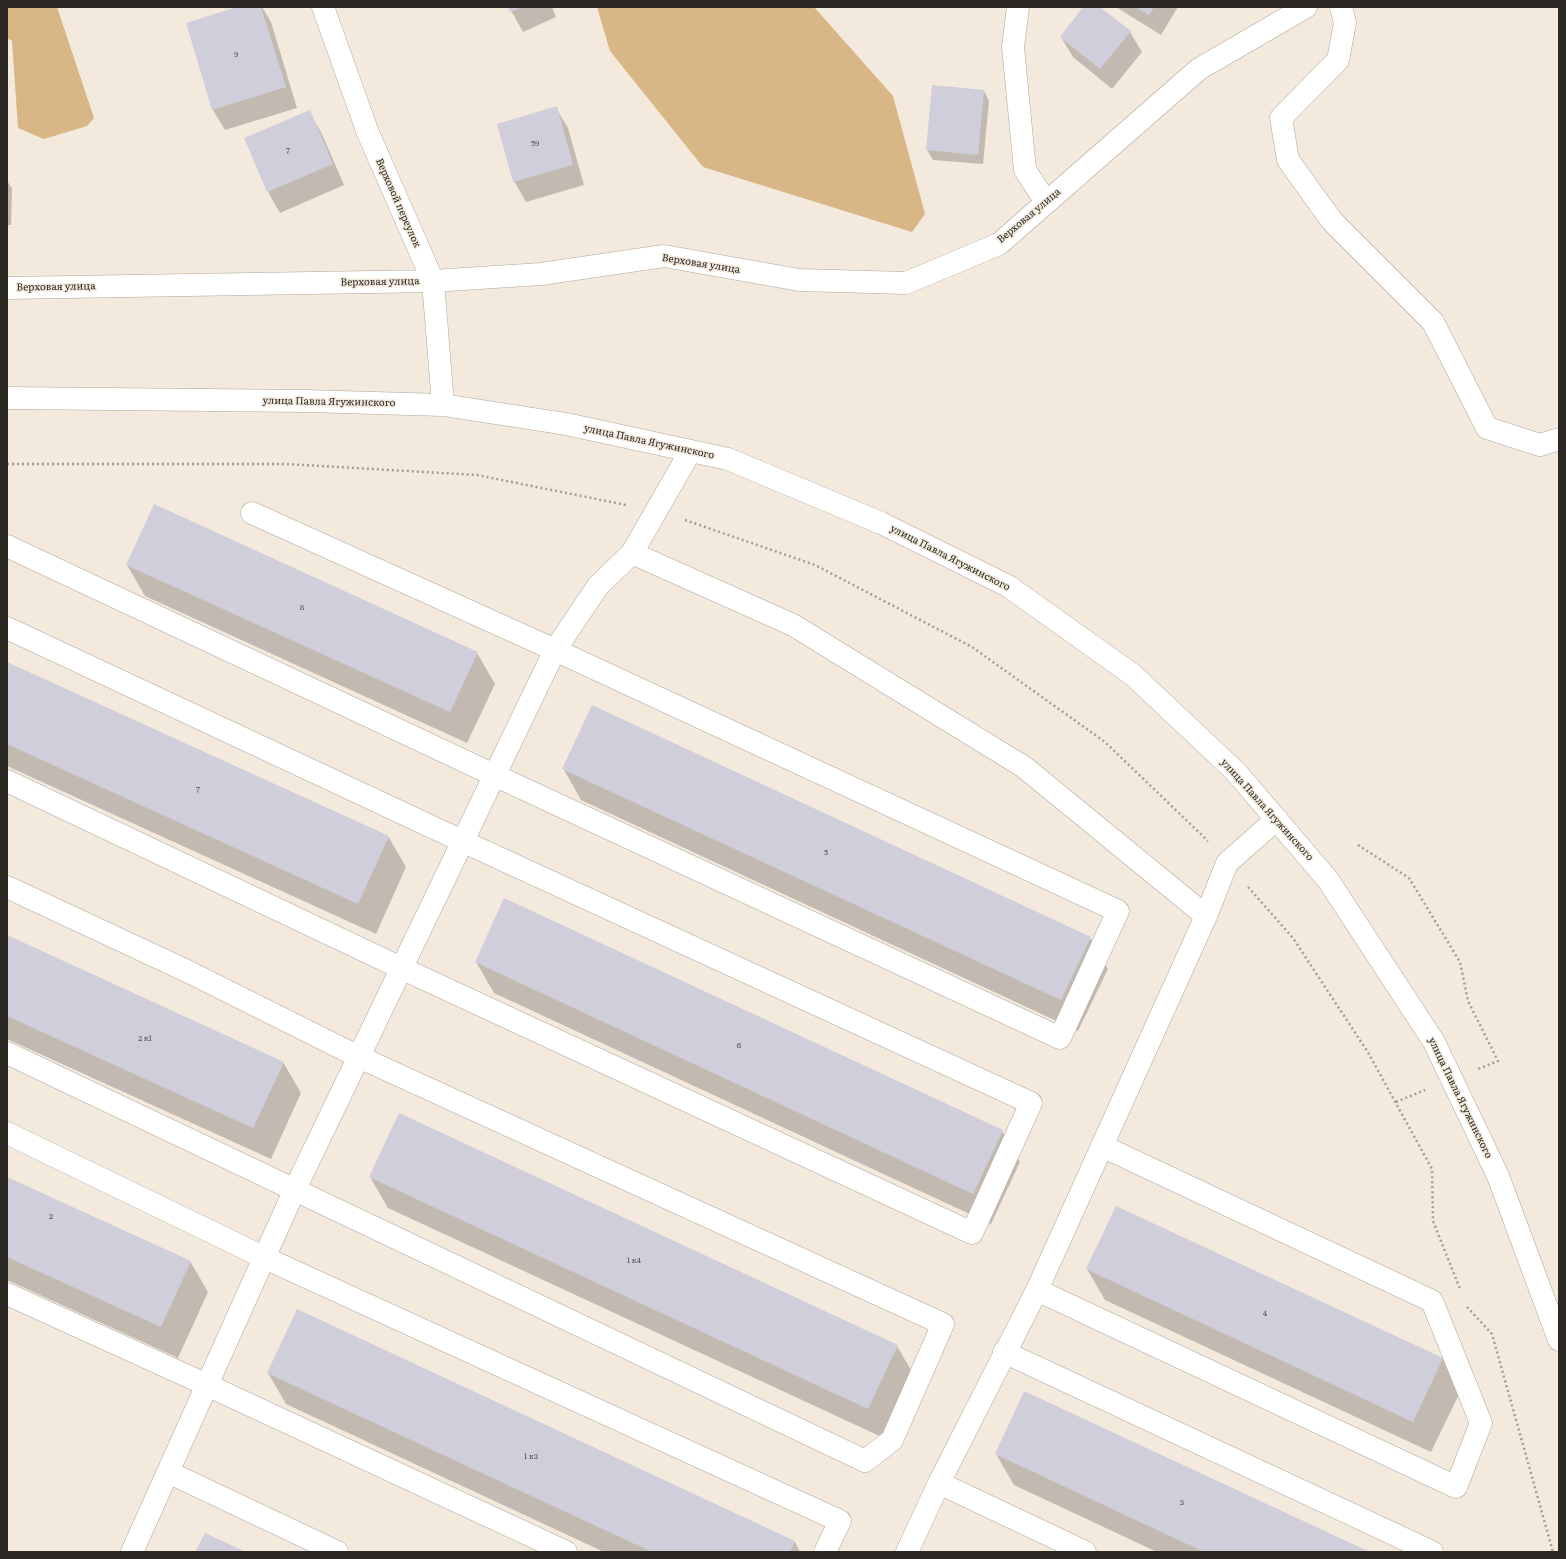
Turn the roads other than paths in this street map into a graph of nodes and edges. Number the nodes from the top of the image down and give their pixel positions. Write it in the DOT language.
graph roads {
  1 [pos="323,7"];
  2 [pos="1018,7"];
  3 [pos="1306,7"];
  4 [pos="1341,7"];
  5 [pos="1046,202"];
  6 [pos="433,281"];
  7 [pos="7,288"];
  8 [pos="7,398"];
  9 [pos="443,405"];
  10 [pos="1559,439"];
  11 [pos="690,452"];
  12 [pos="252,513"];
  13 [pos="7,546"];
  14 [pos="632,553"];
  15 [pos="7,628"];
  16 [pos="555,650"];
  17 [pos="494,775"];
  18 [pos="7,781"];
  19 [pos="1277,820"];
  20 [pos="462,841"];
  21 [pos="7,887"];
  22 [pos="1206,916"];
  23 [pos="401,968"];
  24 [pos="7,1053"];
  25 [pos="359,1057"];
  26 [pos="7,1133"];
  27 [pos="1102,1146"];
  28 [pos="295,1189"];
  29 [pos="265,1258"];
  30 [pos="1037,1290"];
  31 [pos="7,1294"];
  32 [pos="1559,1340"];
  33 [pos="1004,1352"];
  34 [pos="207,1385"];
  35 [pos="168,1472"];
  36 [pos="939,1483"];
  37 [pos="132,1552"];
  38 [pos="337,1552"];
  39 [pos="566,1552"];
  40 [pos="825,1552"];
  41 [pos="908,1552"];
  42 [pos="1085,1552"];
  43 [pos="1432,1552"];
  1 -- 6 [label="street, Верховой переулок"];
  2 -- 5 [label="street"];
  3 -- 5 [label="street, Верховая улица"];
  4 -- 10 [label="street"];
  5 -- 6 [label="street, Верховая улица"];
  6 -- 7 [label="street, Верховая улица"];
  6 -- 9 [label="street, Верховой переулок"];
  8 -- 9 [label="street, улица Павла Ягужинского"];
  9 -- 11 [label="street, улица Павла Ягужинского"];
  11 -- 14 [label="street"];
  11 -- 19 [label="street, улица Павла Ягужинского"];
  12 -- 16 [label="street"];
  13 -- 17 [label="street"];
  14 -- 16 [label="street"];
  14 -- 22 [label="street"];
  15 -- 20 [label="street"];
  16 -- 17 [label="street"];
  16 -- 17 [label="street"];
  17 -- 20 [label="street"];
  18 -- 23 [label="street"];
  19 -- 22 [label="street"];
  19 -- 32 [label="street, улица Павла Ягужинского"];
  20 -- 23 [label="street"];
  20 -- 23 [label="street"];
  21 -- 25 [label="street"];
  22 -- 27 [label="street"];
  23 -- 25 [label="street"];
  24 -- 28 [label="street"];
  25 -- 28 [label="street"];
  25 -- 28 [label="street"];
  26 -- 29 [label="street"];
  27 -- 30 [label="street"];
  27 -- 30 [label="street"];
  28 -- 29 [label="street"];
  29 -- 34 [label="street"];
  29 -- 40 [label="street"];
  30 -- 33 [label="street"];
  31 -- 34 [label="street"];
  33 -- 36 [label="street"];
  33 -- 43 [label="street"];
  34 -- 35 [label="street"];
  34 -- 39 [label="street"];
  35 -- 37 [label="street"];
  35 -- 38 [label="street"];
  36 -- 41 [label="street"];
  36 -- 42 [label="street"];
}
